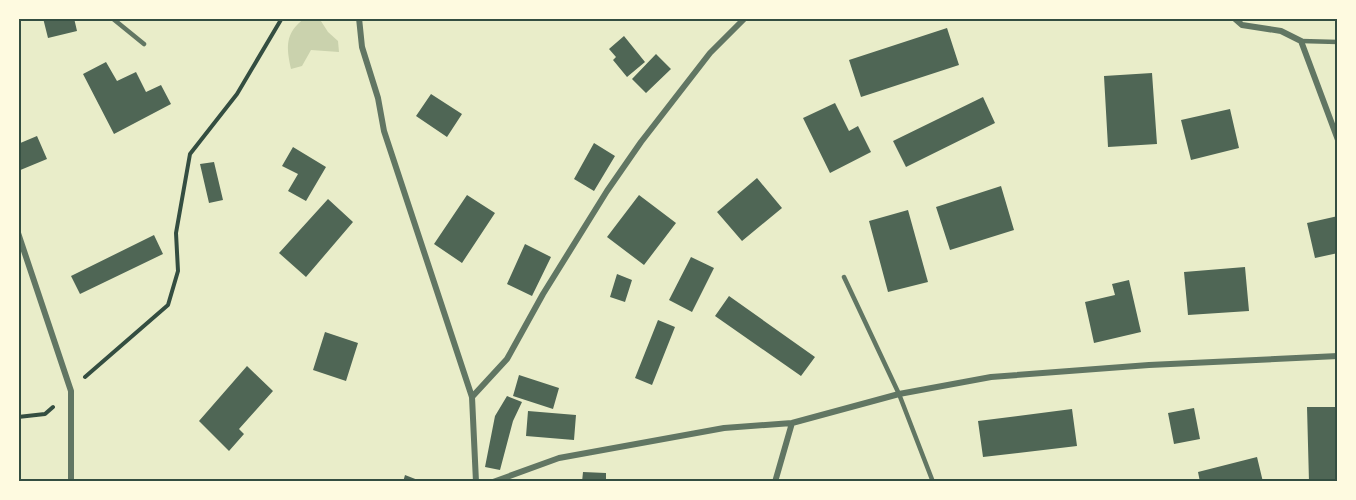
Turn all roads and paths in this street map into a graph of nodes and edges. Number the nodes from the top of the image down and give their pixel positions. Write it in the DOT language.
graph roads {
  1 [pos="112,18"];
  2 [pos="282,18"];
  3 [pos="359,18"];
  4 [pos="745,18"];
  5 [pos="1234,18"];
  6 [pos="1301,41"];
  7 [pos="1338,42"];
  8 [pos="144,44"];
  9 [pos="1338,140"];
  10 [pos="18,233"];
  11 [pos="844,277"];
  12 [pos="1338,356"];
  13 [pos="96,366"];
  14 [pos="899,394"];
  15 [pos="472,397"];
  16 [pos="792,423"];
  17 [pos="71,482"];
  18 [pos="476,482"];
  19 [pos="493,482"];
  20 [pos="775,482"];
  21 [pos="933,482"];
  1 -- 8 [label="lane"];
  2 -- 13 [label="path"];
  3 -- 15 [label="street"];
  4 -- 15 [label="street"];
  5 -- 6 [label="street"];
  6 -- 7 [label="lane"];
  6 -- 9 [label="street"];
  10 -- 17 [label="street"];
  11 -- 14 [label="lane"];
  12 -- 14 [label="street"];
  14 -- 16 [label="street"];
  14 -- 21 [label="lane"];
  15 -- 18 [label="street"];
  16 -- 19 [label="street"];
  16 -- 20 [label="street"];
}
